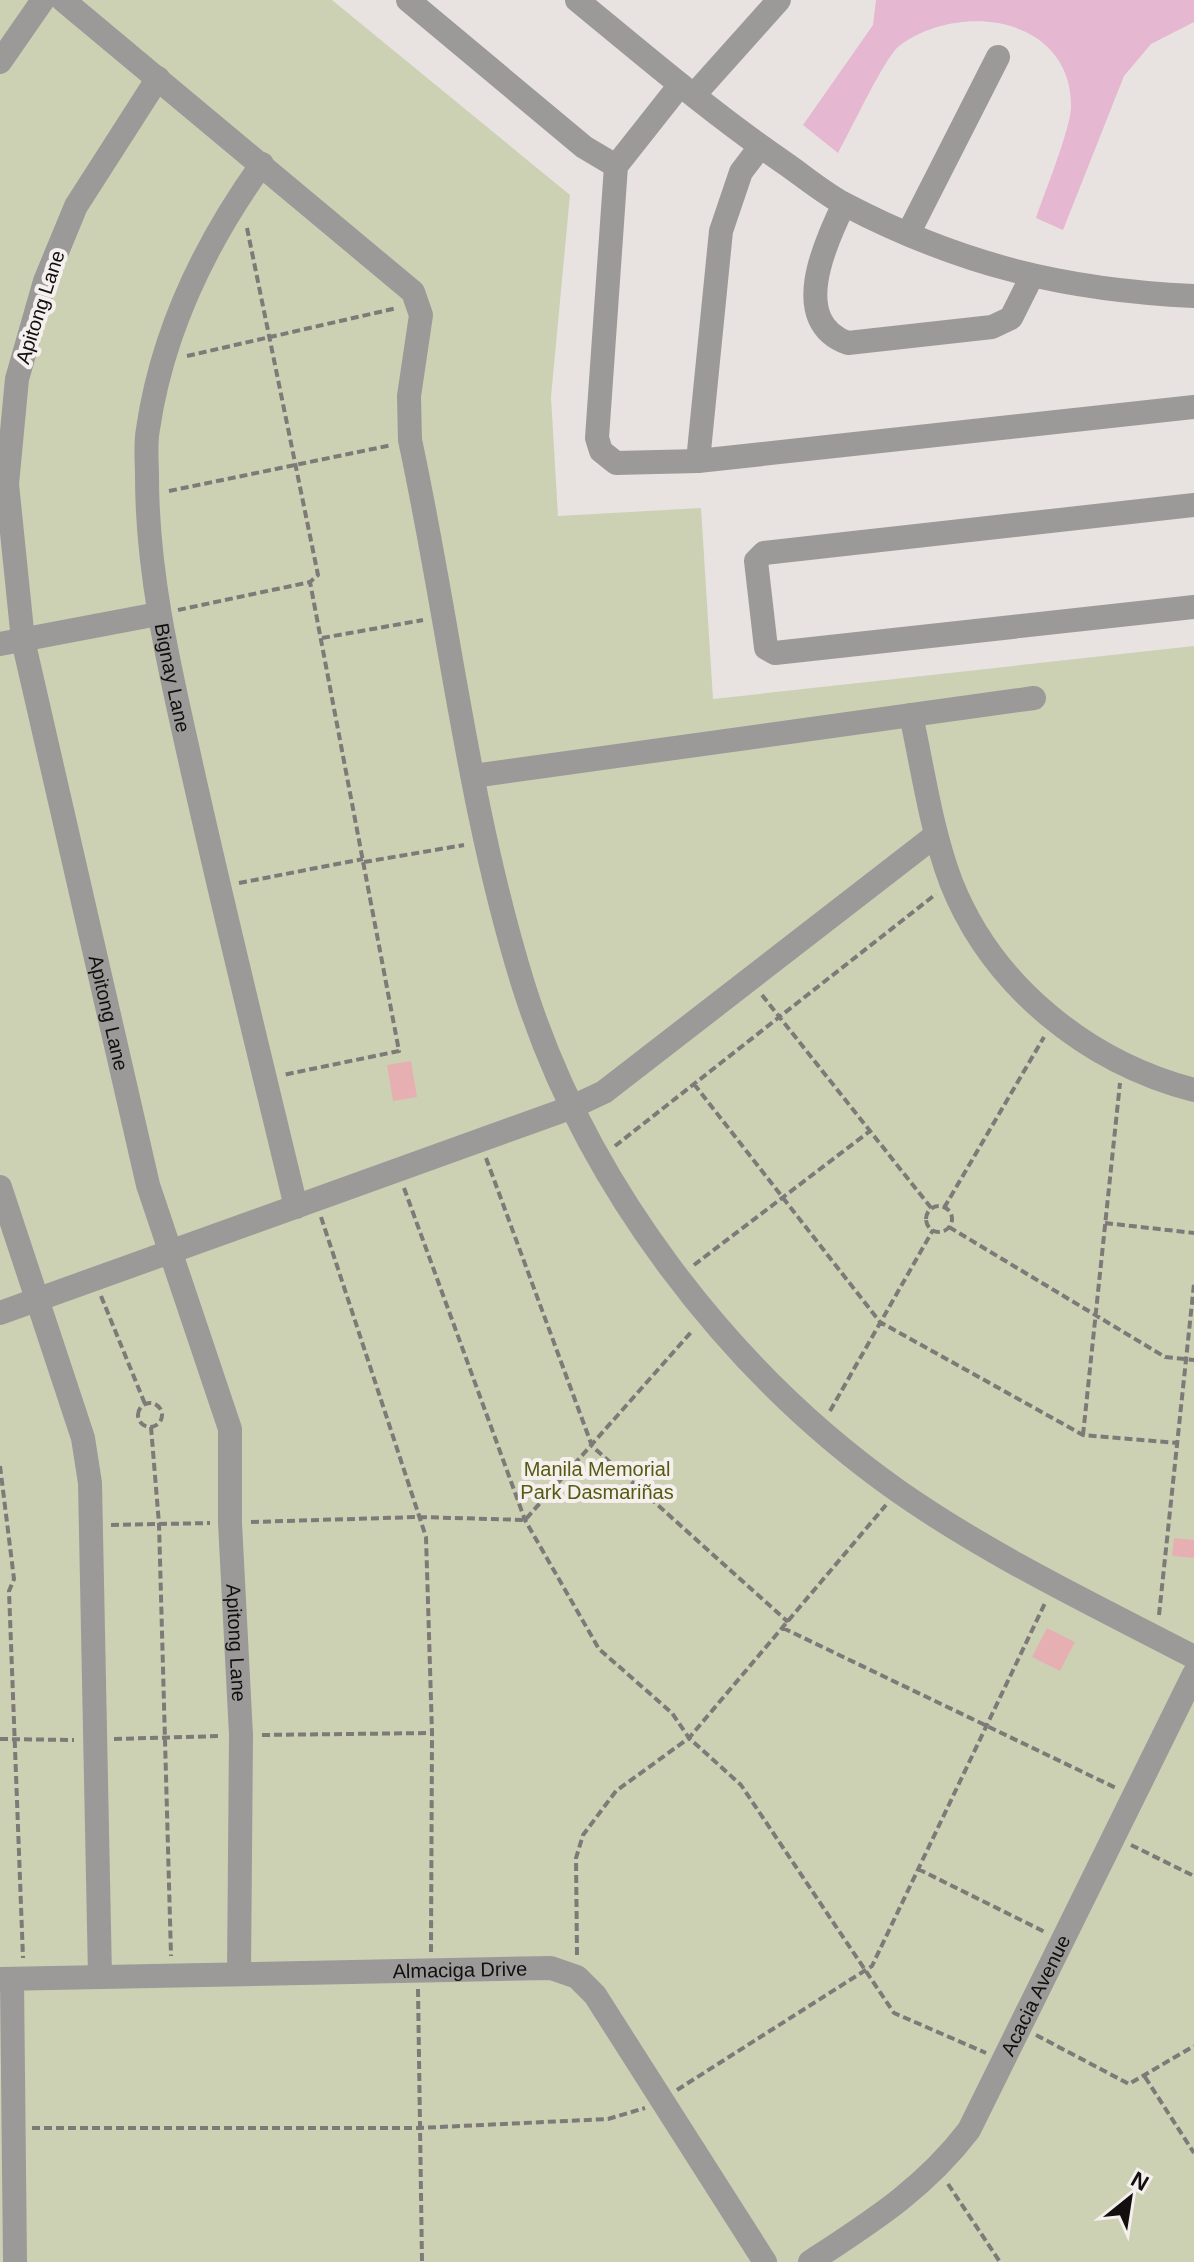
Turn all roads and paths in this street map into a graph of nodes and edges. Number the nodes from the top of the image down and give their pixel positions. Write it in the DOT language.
graph roads {
  1 [pos="43,0"];
  2 [pos="63,0"];
  3 [pos="408,0"];
  4 [pos="577,0"];
  5 [pos="779,0"];
  6 [pos="998,57"];
  7 [pos="0,62"];
  8 [pos="158,78"];
  9 [pos="687,90"];
  10 [pos="760,147"];
  11 [pos="262,164"];
  12 [pos="616,166"];
  13 [pos="240,194"];
  14 [pos="844,204"];
  15 [pos="908,234"];
  16 [pos="1031,278"];
  17 [pos="1194,296"];
  18 [pos="418,303"];
  19 [pos="269,339"];
  20 [pos="166,360"];
  21 [pos="1194,407"];
  22 [pos="410,441"];
  23 [pos="698,461"];
  24 [pos="295,466"];
  25 [pos="147,495"];
  26 [pos="1194,505"];
  27 [pos="310,582"];
  28 [pos="1194,607"];
  29 [pos="158,614"];
  30 [pos="442,617"];
  31 [pos="321,638"];
  32 [pos="11,642"];
  33 [pos="1034,698"];
  34 [pos="911,715"];
  35 [pos="473,776"];
  36 [pos="936,835"];
  37 [pos="486,841"];
  38 [pos="363,860"];
  39 [pos="951,882"];
  40 [pos="218,887"];
  41 [pos="750,980"];
  42 [pos="779,1017"];
  43 [pos="1054,1019"];
  44 [pos="1122,1063"];
  45 [pos="265,1079"];
  46 [pos="694,1084"];
  47 [pos="1194,1090"];
  48 [pos="570,1108"];
  49 [pos="870,1131"];
  50 [pos="480,1141"];
  51 [pos="598,1159"];
  52 [pos="398,1170"];
  53 [pos="0,1187"];
  54 [pos="783,1198"];
  55 [pos="306,1203"];
  56 [pos="944,1208"];
  57 [pos="932,1209"];
  58 [pos="1105,1223"];
  59 [pos="949,1227"];
  60 [pos="933,1230"];
  61 [pos="1194,1233"];
  62 [pos="169,1253"];
  63 [pos="679,1276"];
  64 [pos="94,1279"];
  65 [pos="1194,1284"];
  66 [pos="37,1300"];
  67 [pos="708,1312"];
  68 [pos="0,1313"];
  69 [pos="1096,1315"];
  70 [pos="880,1322"];
  71 [pos="1186,1359"];
  72 [pos="1194,1360"];
  73 [pos="145,1404"];
  74 [pos="151,1427"];
  75 [pos="818,1430"];
  76 [pos="1083,1435"];
  77 [pos="1177,1443"];
  78 [pos="592,1446"];
  79 [pos="0,1466"];
  80 [pos="898,1491"];
  81 [pos="419,1517"];
  82 [pos="525,1520"];
  83 [pos="230,1523"];
  84 [pos="159,1524"];
  85 [pos="93,1525"];
  86 [pos="1054,1584"];
  87 [pos="788,1622"];
  88 [pos="783,1628"];
  89 [pos="1156,1637"];
  90 [pos="1194,1657"];
  91 [pos="1194,1674"];
  92 [pos="986,1726"];
  93 [pos="432,1733"];
  94 [pos="241,1735"];
  95 [pos="163,1737"];
  96 [pos="689,1738"];
  97 [pos="0,1739"];
  98 [pos="13,1740"];
  99 [pos="95,1740"];
  100 [pos="1134,1796"];
  101 [pos="1114,1837"];
  102 [pos="918,1869"];
  103 [pos="1194,1876"];
  104 [pos="1063,1940"];
  105 [pos="424,1971"];
  106 [pos="863,1971"];
  107 [pos="239,1974"];
  108 [pos="172,1976"];
  109 [pos="100,1977"];
  110 [pos="577,1977"];
  111 [pos="12,1979"];
  112 [pos="1020,2027"];
  113 [pos="1194,2046"];
  114 [pos="1004,2060"];
  115 [pos="1145,2077"];
  116 [pos="662,2100"];
  117 [pos="14,2128"];
  118 [pos="419,2128"];
  119 [pos="1194,2153"];
  120 [pos="937,2169"];
  121 [pos="15,2262"];
  122 [pos="422,2262"];
  123 [pos="765,2262"];
  124 [pos="810,2262"];
  125 [pos="1000,2262"];
  1 -- 7 [label="street"];
  2 -- 8 [label="street"];
  3 -- 12 [label="street"];
  4 -- 9 [label="street"];
  5 -- 9 [label="street"];
  6 -- 15 [label="street"];
  8 -- 11 [label="street"];
  8 -- 32 [label="street, Apitong Lane"];
  9 -- 10 [label="street"];
  9 -- 12 [label="street"];
  10 -- 14 [label="street"];
  10 -- 23 [label="street"];
  11 -- 13 [label="street, Bignay Lane"];
  11 -- 18 [label="street"];
  12 -- 23 [label="street"];
  13 -- 19 [label="path"];
  13 -- 20 [label="street, Bignay Lane"];
  14 -- 15 [label="street"];
  14 -- 16 [label="street"];
  15 -- 16 [label="street"];
  16 -- 17 [label="street"];
  18 -- 19 [label="path"];
  18 -- 22 [label="street"];
  19 -- 20 [label="path"];
  19 -- 24 [label="path"];
  20 -- 25 [label="street, Bignay Lane"];
  21 -- 23 [label="street"];
  22 -- 24 [label="path"];
  22 -- 30 [label="street"];
  24 -- 25 [label="path"];
  24 -- 27 [label="path"];
  25 -- 29 [label="street, Bignay Lane"];
  26 -- 28 [label="street"];
  27 -- 29 [label="path"];
  27 -- 31 [label="path"];
  29 -- 32 [label="street"];
  29 -- 40 [label="street, Bignay Lane"];
  30 -- 31 [label="path"];
  30 -- 35 [label="street"];
  31 -- 38 [label="path"];
  32 -- 62 [label="street, Apitong Lane"];
  33 -- 34 [label="street"];
  34 -- 35 [label="street"];
  34 -- 36 [label="street"];
  35 -- 37 [label="street"];
  36 -- 39 [label="street"];
  36 -- 41 [label="street"];
  37 -- 38 [label="path"];
  37 -- 48 [label="street"];
  38 -- 40 [label="path"];
  38 -- 45 [label="path"];
  39 -- 42 [label="path"];
  39 -- 43 [label="street"];
  40 -- 45 [label="street, Bignay Lane"];
  41 -- 42 [label="path"];
  41 -- 48 [label="street"];
  42 -- 46 [label="path"];
  42 -- 49 [label="path"];
  43 -- 44 [label="street"];
  43 -- 56 [label="path"];
  44 -- 47 [label="street"];
  44 -- 58 [label="path"];
  45 -- 55 [label="street, Bignay Lane"];
  46 -- 51 [label="path"];
  46 -- 54 [label="path"];
  48 -- 50 [label="street"];
  48 -- 51 [label="street"];
  49 -- 54 [label="path"];
  49 -- 57 [label="path"];
  50 -- 52 [label="street"];
  50 -- 78 [label="path"];
  51 -- 63 [label="street"];
  52 -- 55 [label="street"];
  52 -- 82 [label="path"];
  53 -- 66 [label="street"];
  54 -- 63 [label="path"];
  54 -- 70 [label="path"];
  55 -- 62 [label="street"];
  55 -- 81 [label="path"];
  56 -- 57 [label="path"];
  56 -- 59 [label="path"];
  57 -- 60 [label="path"];
  58 -- 61 [label="path"];
  58 -- 69 [label="path"];
  59 -- 60 [label="path"];
  59 -- 69 [label="path"];
  60 -- 70 [label="path"];
  62 -- 64 [label="street"];
  62 -- 83 [label="street, Apitong Lane"];
  63 -- 67 [label="street"];
  64 -- 66 [label="street"];
  64 -- 73 [label="path"];
  65 -- 71 [label="path"];
  66 -- 68 [label="street"];
  66 -- 85 [label="street"];
  67 -- 75 [label="street"];
  67 -- 78 [label="path"];
  69 -- 71 [label="path"];
  69 -- 76 [label="path"];
  70 -- 75 [label="path"];
  70 -- 76 [label="path"];
  71 -- 72 [label="path"];
  71 -- 77 [label="path"];
  73 -- 74 [label="path"];
  73 -- 74 [label="path"];
  74 -- 84 [label="path"];
  75 -- 80 [label="street"];
  76 -- 77 [label="path"];
  77 -- 89 [label="path"];
  78 -- 82 [label="path"];
  78 -- 87 [label="path"];
  79 -- 98 [label="path"];
  80 -- 86 [label="street"];
  80 -- 87 [label="path"];
  81 -- 82 [label="path"];
  81 -- 83 [label="path"];
  81 -- 93 [label="path"];
  82 -- 96 [label="path"];
  83 -- 84 [label="path"];
  83 -- 94 [label="street, Apitong Lane"];
  84 -- 85 [label="path"];
  84 -- 95 [label="path"];
  85 -- 99 [label="street"];
  86 -- 89 [label="street"];
  86 -- 92 [label="path"];
  87 -- 88 [label="path"];
  88 -- 92 [label="path"];
  88 -- 96 [label="path"];
  89 -- 90 [label="street"];
  91 -- 100 [label="street, Acacia Avenue"];
  92 -- 100 [label="path"];
  92 -- 102 [label="path"];
  93 -- 94 [label="path"];
  93 -- 105 [label="path"];
  94 -- 95 [label="path"];
  94 -- 107 [label="street, Apitong Lane"];
  95 -- 99 [label="path"];
  95 -- 108 [label="path"];
  96 -- 106 [label="path"];
  96 -- 110 [label="path"];
  97 -- 98 [label="path"];
  98 -- 99 [label="path"];
  98 -- 111 [label="path"];
  99 -- 109 [label="street"];
  100 -- 101 [label="street, Acacia Avenue"];
  101 -- 103 [label="path"];
  101 -- 104 [label="street, Acacia Avenue"];
  102 -- 104 [label="path"];
  102 -- 106 [label="path"];
  104 -- 112 [label="street, Acacia Avenue"];
  105 -- 107 [label="street, Almaciga Drive"];
  105 -- 110 [label="street, Almaciga Drive"];
  105 -- 118 [label="path"];
  106 -- 114 [label="path"];
  106 -- 116 [label="path"];
  107 -- 108 [label="street, Almaciga Drive"];
  108 -- 109 [label="street, Almaciga Drive"];
  109 -- 111 [label="street, Almaciga Drive"];
  110 -- 116 [label="street"];
  111 -- 117 [label="street"];
  112 -- 114 [label="street, Acacia Avenue"];
  112 -- 115 [label="path"];
  113 -- 115 [label="path"];
  114 -- 120 [label="street, Acacia Avenue"];
  115 -- 119 [label="path"];
  116 -- 118 [label="path"];
  116 -- 123 [label="street"];
  117 -- 118 [label="path"];
  117 -- 121 [label="street"];
  118 -- 122 [label="path"];
  120 -- 124 [label="street, Acacia Avenue"];
  120 -- 125 [label="path"];
}
